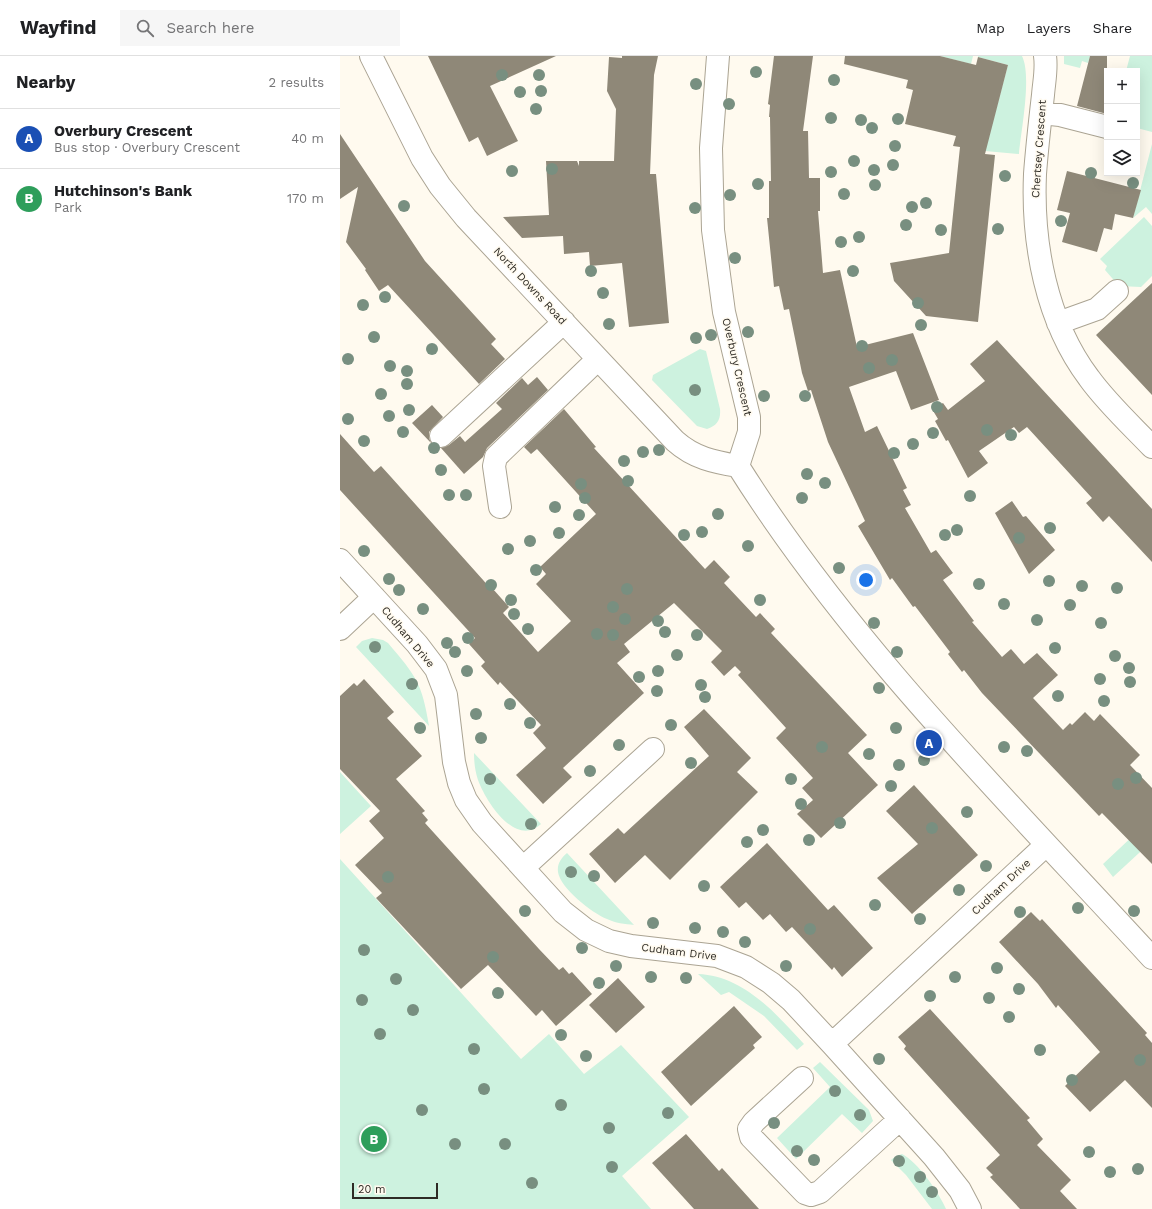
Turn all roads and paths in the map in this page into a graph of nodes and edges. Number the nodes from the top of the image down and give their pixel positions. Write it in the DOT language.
graph roads {
  1 [pos="371,56"];
  2 [pos="718,56"];
  3 [pos="1045,56"];
  4 [pos="1041,112"];
  5 [pos="1104,126"];
  6 [pos="1117,291"];
  7 [pos="564,322"];
  8 [pos="1058,323"];
  9 [pos="598,359"];
  10 [pos="441,436"];
  11 [pos="1152,447"];
  12 [pos="738,466"];
  13 [pos="500,507"];
  14 [pos="340,560"];
  15 [pos="374,597"];
  16 [pos="340,629"];
  17 [pos="652,749"];
  18 [pos="1046,845"];
  19 [pos="523,868"];
  20 [pos="1152,958"];
  21 [pos="832,1044"];
  22 [pos="802,1078"];
  23 [pos="900,1119"];
  24 [pos="970,1209"];
  1 -- 7 [label="street, North Downs Road"];
  2 -- 12 [label="street, Overbury Crescent"];
  3 -- 4 [label="street, Chertsey Crescent"];
  4 -- 5 [label="street"];
  4 -- 8 [label="street, Chertsey Crescent"];
  6 -- 8 [label="street"];
  7 -- 9 [label="street, North Downs Road"];
  7 -- 10 [label="street"];
  8 -- 11 [label="street, Chertsey Crescent"];
  9 -- 12 [label="street, North Downs Road"];
  9 -- 13 [label="street"];
  12 -- 18 [label="street"];
  14 -- 15 [label="street, Cudham Drive"];
  15 -- 16 [label="street, Cudham Drive"];
  15 -- 19 [label="street, Cudham Drive"];
  17 -- 19 [label="street"];
  18 -- 20 [label="street"];
  18 -- 21 [label="street, Cudham Drive"];
  19 -- 21 [label="street, Cudham Drive"];
  21 -- 23 [label="street, Cudham Drive"];
  22 -- 23 [label="street"];
  23 -- 24 [label="street, Cudham Drive"];
}
